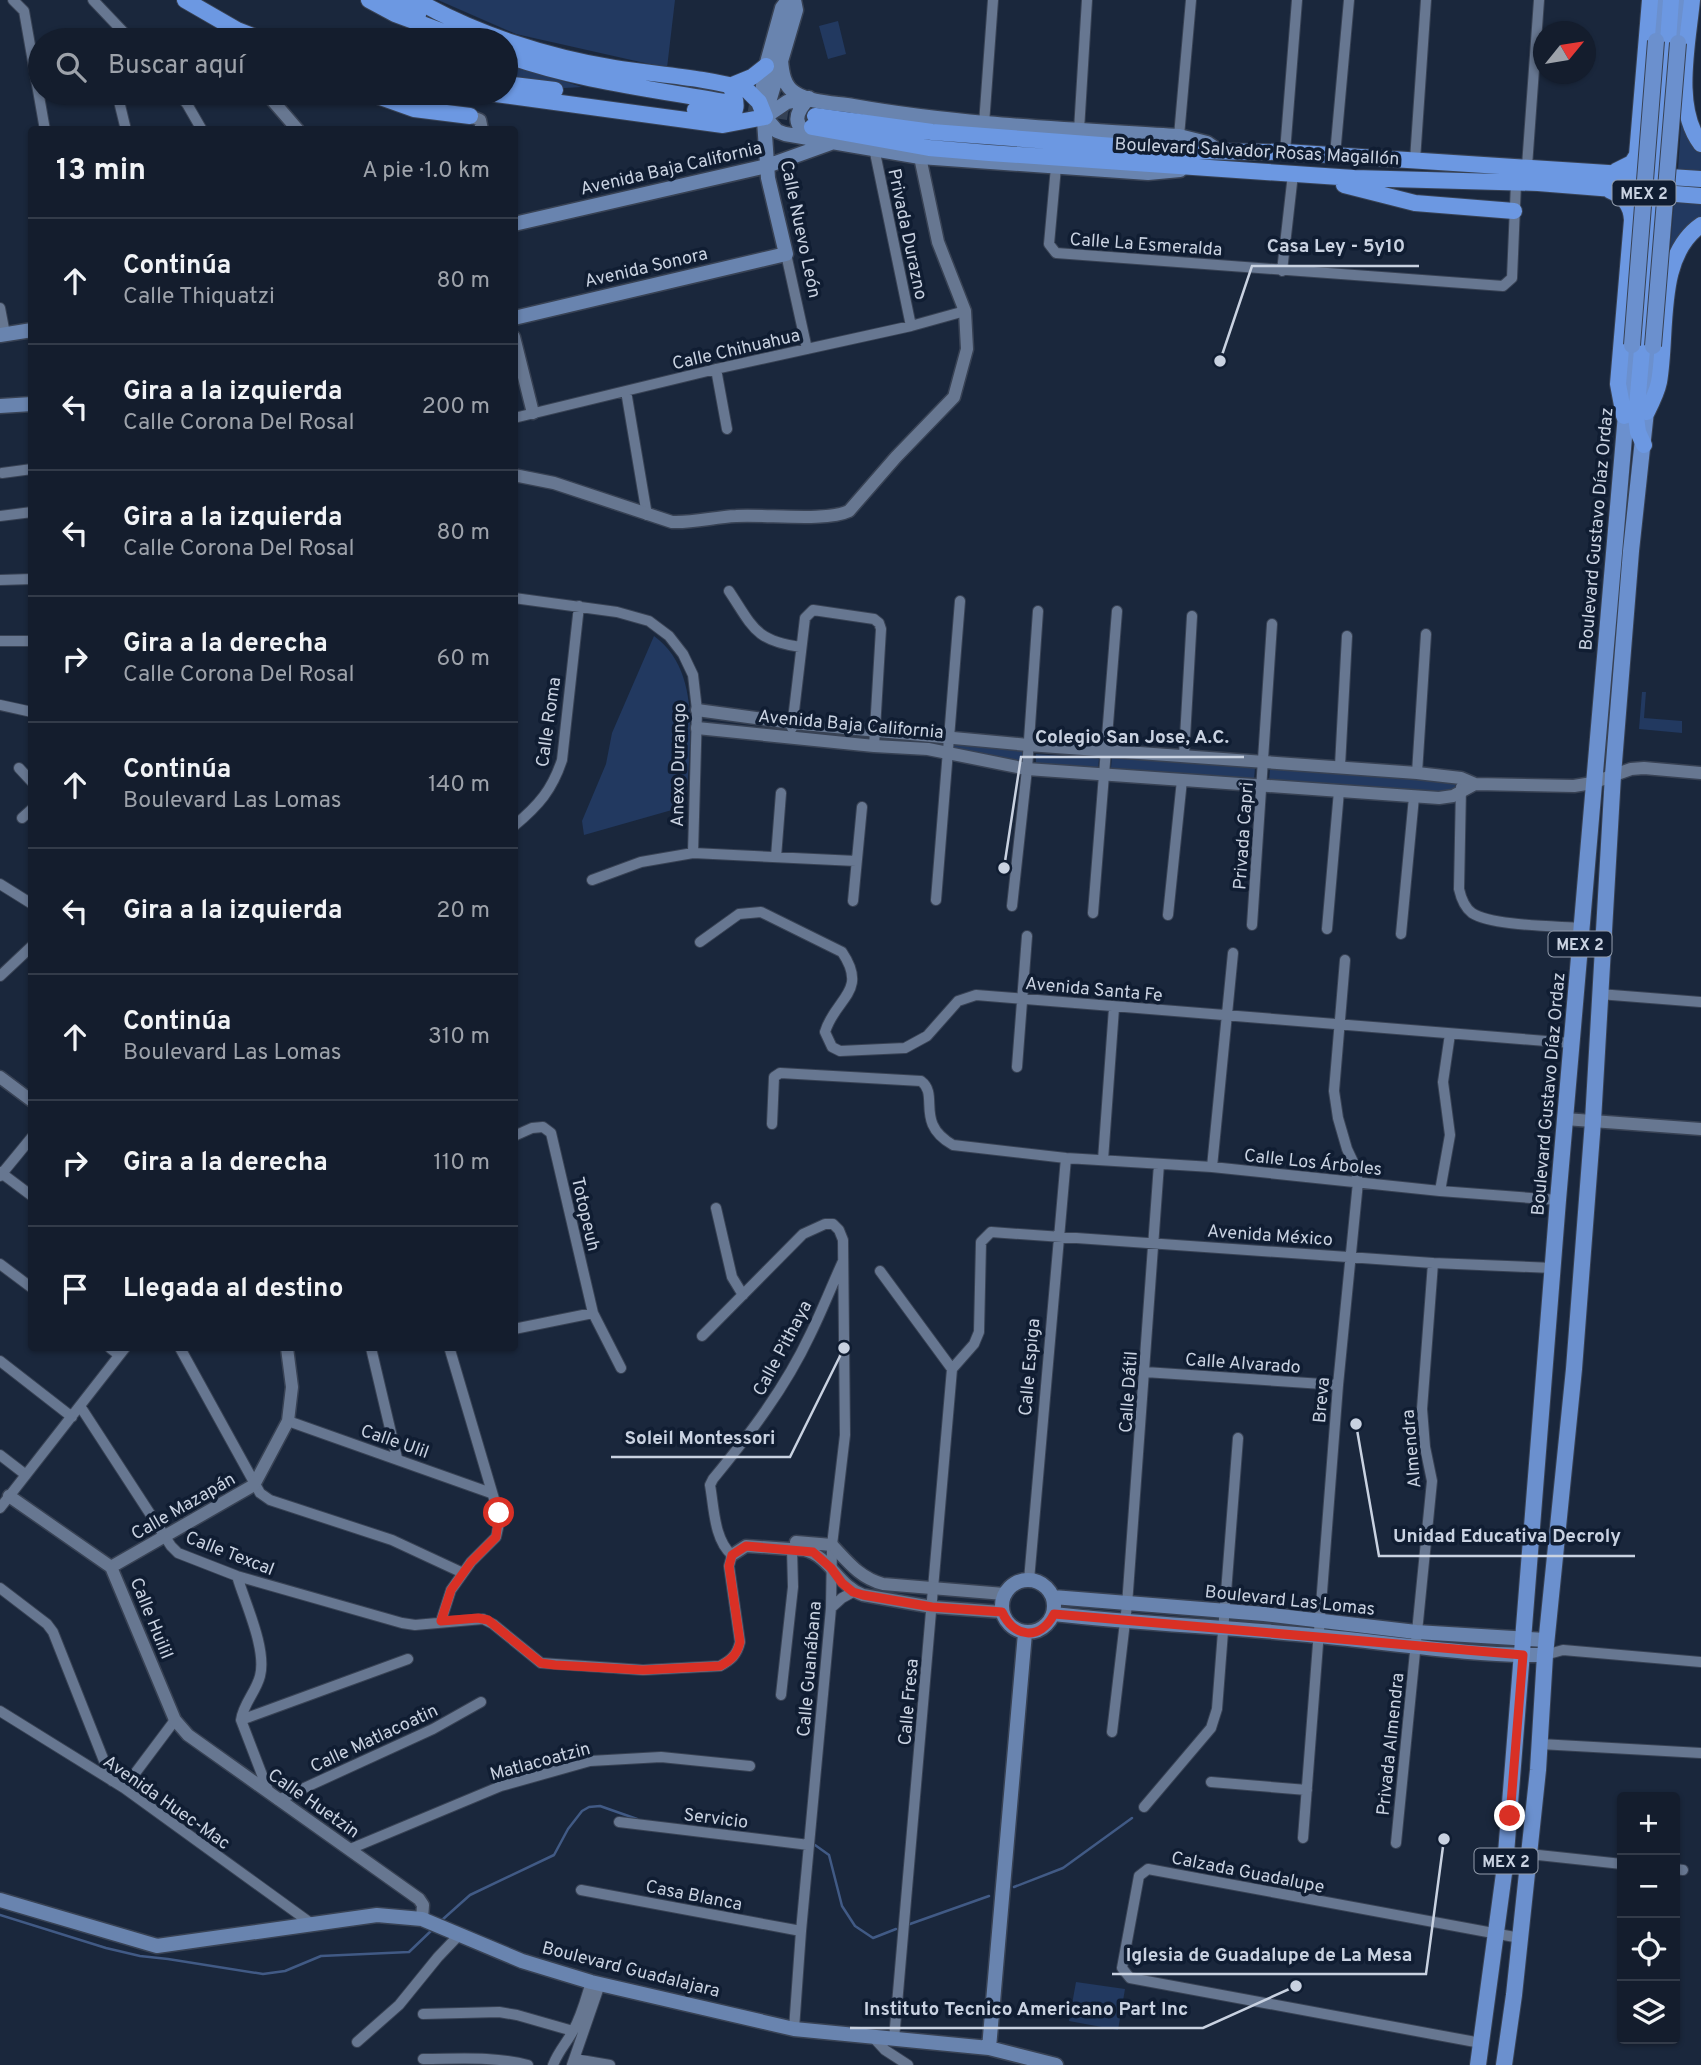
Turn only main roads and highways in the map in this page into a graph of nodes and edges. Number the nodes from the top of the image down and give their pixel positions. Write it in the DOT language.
graph roads {
  1 [pos="185,0"];
  2 [pos="369,0"];
  3 [pos="394,0"];
  4 [pos="416,0"];
  5 [pos="788,0"];
  6 [pos="794,0"];
  7 [pos="1650,0"];
  8 [pos="1659,0"];
  9 [pos="1671,0"];
  10 [pos="1683,0"];
  11 [pos="1692,0"];
  12 [pos="228,28"];
  13 [pos="433,28"];
  14 [pos="444,28"];
  15 [pos="476,28"];
  16 [pos="518,43"];
  17 [pos="518,59"];
  18 [pos="774,63"];
  19 [pos="518,85"];
  20 [pos="730,86"];
  21 [pos="518,96"];
  22 [pos="809,98"];
  23 [pos="405,105"];
  24 [pos="724,114"];
  25 [pos="470,116"];
  26 [pos="765,117"];
  27 [pos="813,127"];
  28 [pos="834,142"];
  29 [pos="1701,144"];
  30 [pos="1220,152"];
  31 [pos="767,166"];
  32 [pos="1196,168"];
  33 [pos="1613,172"];
  34 [pos="1299,175"];
  35 [pos="1701,179"];
  36 [pos="1657,184"];
  37 [pos="1603,188"];
  38 [pos="1701,196"];
  39 [pos="1514,211"];
  40 [pos="518,223"];
  41 [pos="1701,225"];
  42 [pos="786,254"];
  43 [pos="518,317"];
  44 [pos="28,331"];
  45 [pos="3,334"];
  46 [pos="28,404"];
  47 [pos="0,406"];
  48 [pos="1647,412"];
  49 [pos="1624,416"];
  50 [pos="1644,445"];
  51 [pos="1053,1597"];
  52 [pos="1054,1614"];
  53 [pos="1319,1628"];
  54 [pos="1025,1633"];
  55 [pos="1523,1647"];
  56 [pos="1546,1648"];
  57 [pos="0,1900"];
  58 [pos="989,2048"];
  59 [pos="1056,2065"];
  60 [pos="1478,2065"];
  61 [pos="1504,2065"];
  1 -- 12 [label="highway"];
  2 -- 13 [label="highway"];
  3 -- 14 [label="highway"];
  4 -- 15 [label="highway"];
  5 -- 18 [label="main road"];
  6 -- 18 [label="main road"];
  7 -- 33 [label="highway"];
  8 -- 49 [label="main road, Boulevard Gustavo Díaz Ordaz / MEX 2, bridge"];
  9 -- 36 [label="highway"];
  10 -- 48 [label="main road, Boulevard Gustavo Díaz Ordaz / MEX 2, bridge"];
  11 -- 29 [label="highway"];
  16 -- 20 [label="highway"];
  17 -- 24 [label="highway"];
  18 -- 20 [label="highway"];
  18 -- 22 [label="main road"];
  18 -- 26 [label="main road, Calle Nuevo León"];
  19 -- 24 [label="highway"];
  20 -- 24 [label="highway"];
  20 -- 26 [label="highway"];
  21 -- 24 [label="highway"];
  22 -- 26 [label="main road"];
  22 -- 27 [label="main road"];
  22 -- 30 [label="main road"];
  23 -- 25 [label="highway"];
  24 -- 26 [label="highway"];
  26 -- 27 [label="main road"];
  26 -- 31 [label="main road, Calle Nuevo León"];
  27 -- 28 [label="main road"];
  27 -- 30 [label="highway, Boulevard Salvador Rosas Magallón"];
  27 -- 32 [label="highway, Boulevard Salvador Rosas Magallón"];
  28 -- 31 [label="main road, Avenida Baja California"];
  28 -- 32 [label="main road"];
  30 -- 33 [label="highway, Boulevard Salvador Rosas Magallón"];
  31 -- 40 [label="main road, Avenida Baja California"];
  31 -- 42 [label="main road, Calle Nuevo León"];
  32 -- 34 [label="highway, Boulevard Salvador Rosas Magallón"];
  33 -- 36 [label="highway, Boulevard Salvador Rosas Magallón"];
  34 -- 37 [label="highway, Boulevard Salvador Rosas Magallón"];
  34 -- 39 [label="highway"];
  35 -- 36 [label="highway, Boulevard Salvador Rosas Magallón"];
  36 -- 37 [label="highway, Boulevard Salvador Rosas Magallón"];
  36 -- 38 [label="highway"];
  36 -- 50 [label="highway"];
  37 -- 49 [label="highway"];
  41 -- 48 [label="highway"];
  42 -- 43 [label="main road, Avenida Sonora"];
  44 -- 45 [label="main road"];
  46 -- 47 [label="main road"];
  48 -- 50 [label="main road, Boulevard Gustavo Díaz Ordaz / MEX 2"];
  49 -- 55 [label="main road, Boulevard Gustavo Díaz Ordaz / MEX 2"];
  50 -- 56 [label="main road, Boulevard Gustavo Díaz Ordaz / MEX 2"];
  51 -- 52 [label="main road"];
  51 -- 53 [label="main road, Boulevard Las Lomas"];
  51 -- 54 [label="main road"];
  52 -- 53 [label="main road, Boulevard Las Lomas"];
  52 -- 54 [label="main road"];
  53 -- 55 [label="main road, Boulevard Las Lomas"];
  53 -- 55 [label="main road, Boulevard Las Lomas"];
  54 -- 58 [label="main road"];
  55 -- 56 [label="main road"];
  55 -- 60 [label="main road, Boulevard Gustavo Díaz Ordaz / MEX 2"];
  56 -- 61 [label="main road, Boulevard Gustavo Díaz Ordaz / MEX 2"];
  57 -- 58 [label="main road, Boulevard Guadalajara"];
  58 -- 59 [label="main road, Boulevard Guadalajara"];
}
